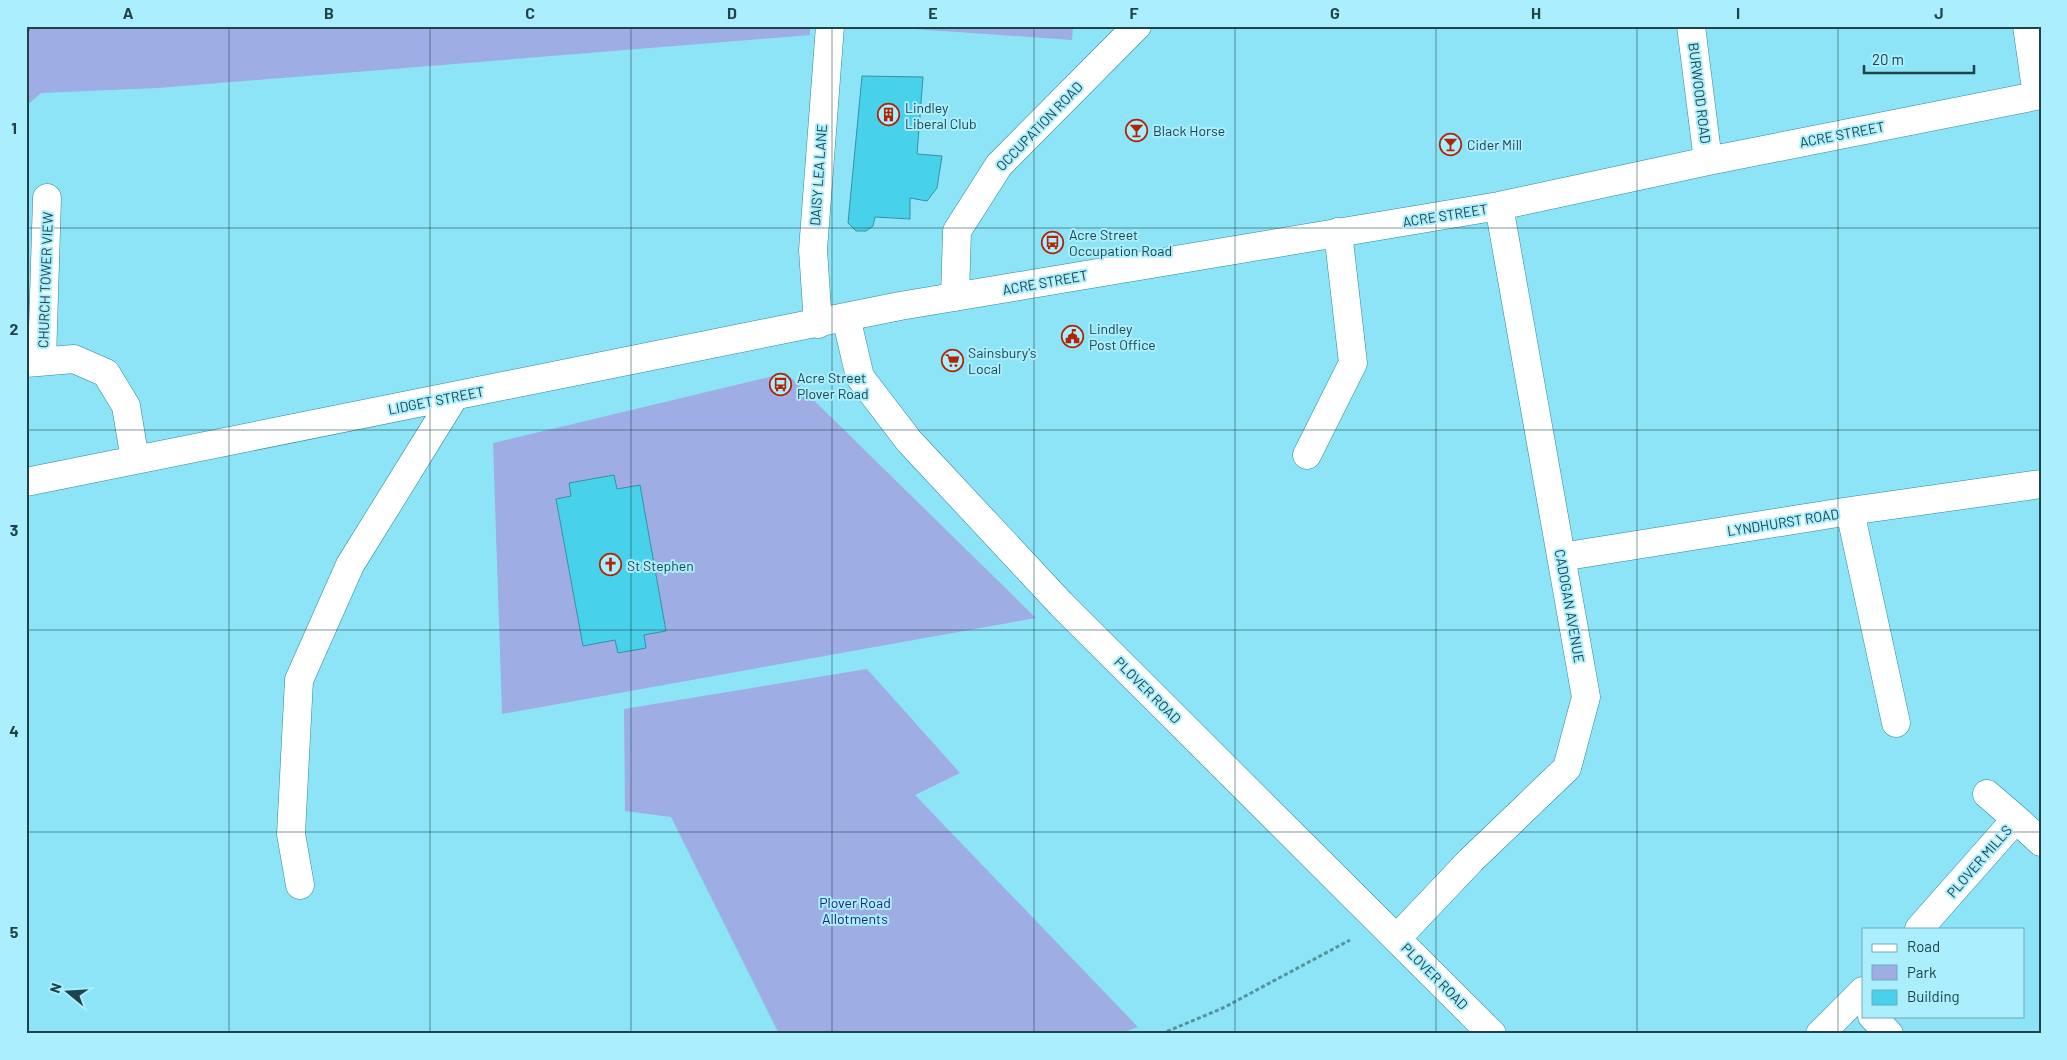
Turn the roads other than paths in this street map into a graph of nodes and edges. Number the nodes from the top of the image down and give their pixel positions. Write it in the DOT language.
graph roads {
  1 [pos="830,26"];
  2 [pos="1137,26"];
  3 [pos="1691,26"];
  4 [pos="2027,26"];
  5 [pos="2039,96"];
  6 [pos="1708,161"];
  7 [pos="47,198"];
  8 [pos="1499,206"];
  9 [pos="1338,232"];
  10 [pos="955,297"];
  11 [pos="846,317"];
  12 [pos="818,324"];
  13 [pos="34,362"];
  14 [pos="454,397"];
  15 [pos="1307,455"];
  16 [pos="135,460"];
  17 [pos="26,482"];
  18 [pos="2041,484"];
  19 [pos="1850,512"];
  20 [pos="1561,557"];
  21 [pos="1896,723"];
  22 [pos="1986,794"];
  23 [pos="2016,819"];
  24 [pos="2041,842"];
  25 [pos="300,885"];
  26 [pos="1919,928"];
  27 [pos="1389,931"];
  28 [pos="1862,1005"];
  29 [pos="1876,1018"];
  30 [pos="1482,1030"];
  31 [pos="1820,1034"];
  32 [pos="1889,1034"];
  1 -- 12 [label="street, DAISY LEA LANE"];
  2 -- 10 [label="street, OCCUPATION ROAD"];
  3 -- 6 [label="street, BURWOOD ROAD"];
  4 -- 5 [label="street"];
  5 -- 6 [label="street, ACRE STREET"];
  6 -- 8 [label="street, ACRE STREET"];
  7 -- 13 [label="street, CHURCH TOWER VIEW"];
  8 -- 9 [label="street, ACRE STREET"];
  8 -- 20 [label="street, CADOGAN AVENUE"];
  9 -- 10 [label="street, ACRE STREET"];
  9 -- 15 [label="street"];
  10 -- 11 [label="street, ACRE STREET"];
  11 -- 12 [label="street, LIDGET STREET"];
  11 -- 27 [label="street, PLOVER ROAD"];
  12 -- 14 [label="street, LIDGET STREET"];
  13 -- 16 [label="street, CHURCH TOWER VIEW"];
  14 -- 16 [label="street, LIDGET STREET"];
  14 -- 25 [label="street"];
  16 -- 17 [label="street, LIDGET STREET"];
  18 -- 19 [label="street"];
  19 -- 20 [label="street, LYNDHURST ROAD"];
  19 -- 21 [label="street, LYNDHURST ROAD"];
  20 -- 27 [label="street, CADOGAN AVENUE"];
  22 -- 23 [label="street"];
  23 -- 24 [label="street, PLOVER MILLS"];
  23 -- 26 [label="street, PLOVER MILLS"];
  27 -- 30 [label="street, PLOVER ROAD"];
  28 -- 31 [label="street"];
  29 -- 32 [label="street"];
}
